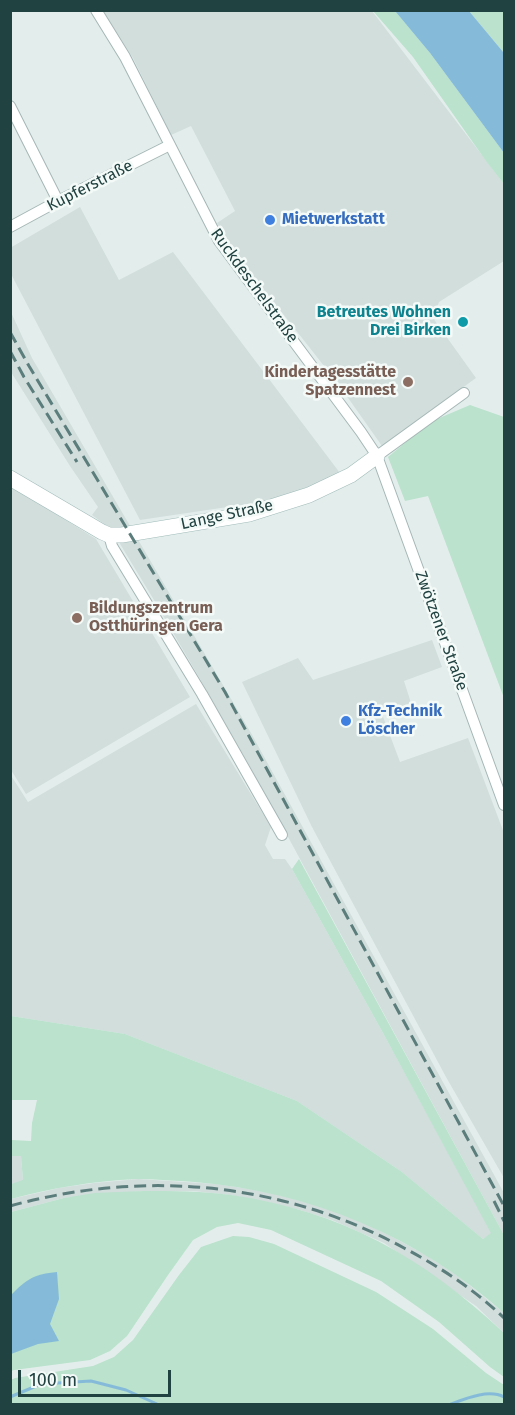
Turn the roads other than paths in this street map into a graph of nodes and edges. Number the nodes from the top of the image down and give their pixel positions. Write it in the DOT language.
graph roads {
  1 [pos="96,10"];
  2 [pos="10,106"];
  3 [pos="170,145"];
  4 [pos="58,201"];
  5 [pos="10,228"];
  6 [pos="464,393"];
  7 [pos="377,456"];
  8 [pos="10,478"];
  9 [pos="109,535"];
  10 [pos="504,805"];
  11 [pos="282,835"];
  1 -- 3 [label="street, Ruckdeschelstraße"];
  2 -- 4 [label="street"];
  3 -- 4 [label="street, Kupferstraße"];
  3 -- 7 [label="street, Ruckdeschelstraße"];
  4 -- 5 [label="street, Kupferstraße"];
  6 -- 7 [label="street, Lange Straße"];
  7 -- 9 [label="street, Lange Straße"];
  7 -- 10 [label="street, Zwötzener Straße"];
  8 -- 9 [label="street"];
  9 -- 11 [label="street"];
}
